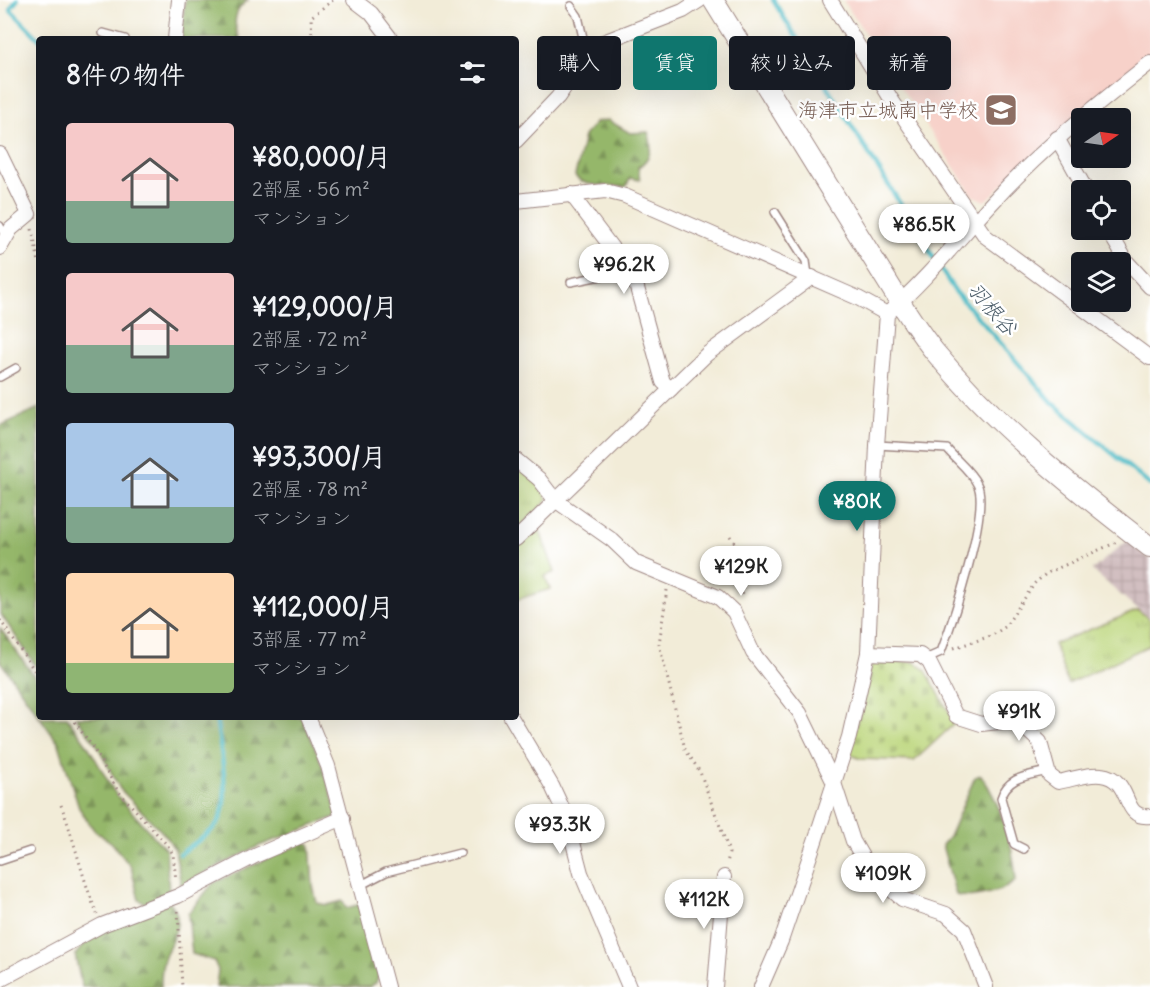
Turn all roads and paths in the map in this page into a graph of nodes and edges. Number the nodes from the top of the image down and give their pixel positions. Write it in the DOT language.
graph roads {
  1 [pos="179,0"];
  2 [pos="333,0"];
  3 [pos="354,0"];
  4 [pos="700,0"];
  5 [pos="713,0"];
  6 [pos="830,0"];
  7 [pos="571,6"];
  8 [pos="104,33"];
  9 [pos="114,36"];
  10 [pos="176,36"];
  11 [pos="312,36"];
  12 [pos="389,36"];
  13 [pos="583,36"];
  14 [pos="619,36"];
  15 [pos="1150,63"];
  16 [pos="563,90"];
  17 [pos="519,138"];
  18 [pos="1057,138"];
  19 [pos="0,154"];
  20 [pos="1080,180"];
  21 [pos="571,194"];
  22 [pos="519,201"];
  23 [pos="34,210"];
  24 [pos="775,212"];
  25 [pos="975,224"];
  26 [pos="4,230"];
  27 [pos="36,231"];
  28 [pos="1114,240"];
  29 [pos="0,248"];
  30 [pos="630,270"];
  31 [pos="810,277"];
  32 [pos="571,282"];
  33 [pos="1150,287"];
  34 [pos="898,303"];
  35 [pos="1150,358"];
  36 [pos="16,368"];
  37 [pos="0,377"];
  38 [pos="670,389"];
  39 [pos="877,445"];
  40 [pos="519,462"];
  41 [pos="555,500"];
  42 [pos="1129,531"];
  43 [pos="519,536"];
  44 [pos="730,536"];
  45 [pos="1150,547"];
  46 [pos="669,577"];
  47 [pos="734,612"];
  48 [pos="0,620"];
  49 [pos="941,652"];
  50 [pos="868,653"];
  51 [pos="925,659"];
  52 [pos="36,673"];
  53 [pos="73,720"];
  54 [pos="311,720"];
  55 [pos="513,720"];
  56 [pos="1048,771"];
  57 [pos="834,783"];
  58 [pos="61,805"];
  59 [pos="1150,816"];
  60 [pos="343,818"];
  61 [pos="1024,849"];
  62 [pos="30,851"];
  63 [pos="460,853"];
  64 [pos="0,861"];
  65 [pos="724,877"];
  66 [pos="361,885"];
  67 [pos="178,896"];
  68 [pos="102,925"];
  69 [pos="0,980"];
  70 [pos="182,987"];
  71 [pos="387,987"];
  72 [pos="629,987"];
  73 [pos="715,987"];
  74 [pos="761,987"];
  75 [pos="986,987"];
  1 -- 10 [label="street"];
  2 -- 11 [label="path"];
  3 -- 12 [label="street"];
  4 -- 14 [label="street"];
  5 -- 34 [label="street"];
  6 -- 25 [label="street"];
  7 -- 13 [label="lane"];
  8 -- 9 [label="lane"];
  15 -- 18 [label="street"];
  16 -- 17 [label="street"];
  18 -- 20 [label="street"];
  18 -- 25 [label="street"];
  19 -- 23 [label="street"];
  21 -- 22 [label="street"];
  21 -- 30 [label="street"];
  21 -- 31 [label="street"];
  23 -- 26 [label="street"];
  23 -- 27 [label="path"];
  24 -- 31 [label="lane"];
  25 -- 34 [label="street"];
  25 -- 35 [label="street"];
  26 -- 29 [label="street"];
  28 -- 33 [label="street"];
  30 -- 32 [label="lane"];
  30 -- 38 [label="street"];
  31 -- 34 [label="street"];
  31 -- 38 [label="street"];
  34 -- 39 [label="street"];
  34 -- 42 [label="street"];
  36 -- 37 [label="lane"];
  38 -- 41 [label="street"];
  39 -- 49 [label="lane"];
  39 -- 50 [label="street"];
  40 -- 41 [label="street"];
  41 -- 43 [label="street"];
  41 -- 46 [label="street"];
  42 -- 45 [label="street"];
  42 -- 49 [label="path"];
  44 -- 47 [label="path"];
  46 -- 47 [label="street"];
  46 -- 65 [label="path"];
  47 -- 57 [label="street"];
  48 -- 52 [label="path"];
  49 -- 51 [label="lane"];
  50 -- 51 [label="street"];
  50 -- 57 [label="street"];
  51 -- 56 [label="street"];
  53 -- 67 [label="path"];
  54 -- 60 [label="street"];
  55 -- 72 [label="street"];
  56 -- 59 [label="street"];
  56 -- 61 [label="lane"];
  57 -- 74 [label="street"];
  57 -- 75 [label="street"];
  58 -- 68 [label="path"];
  60 -- 66 [label="street"];
  60 -- 67 [label="street"];
  62 -- 64 [label="lane"];
  63 -- 66 [label="lane"];
  65 -- 73 [label="street"];
  66 -- 71 [label="street"];
  67 -- 68 [label="street"];
  67 -- 70 [label="path"];
  68 -- 69 [label="street"];
}
